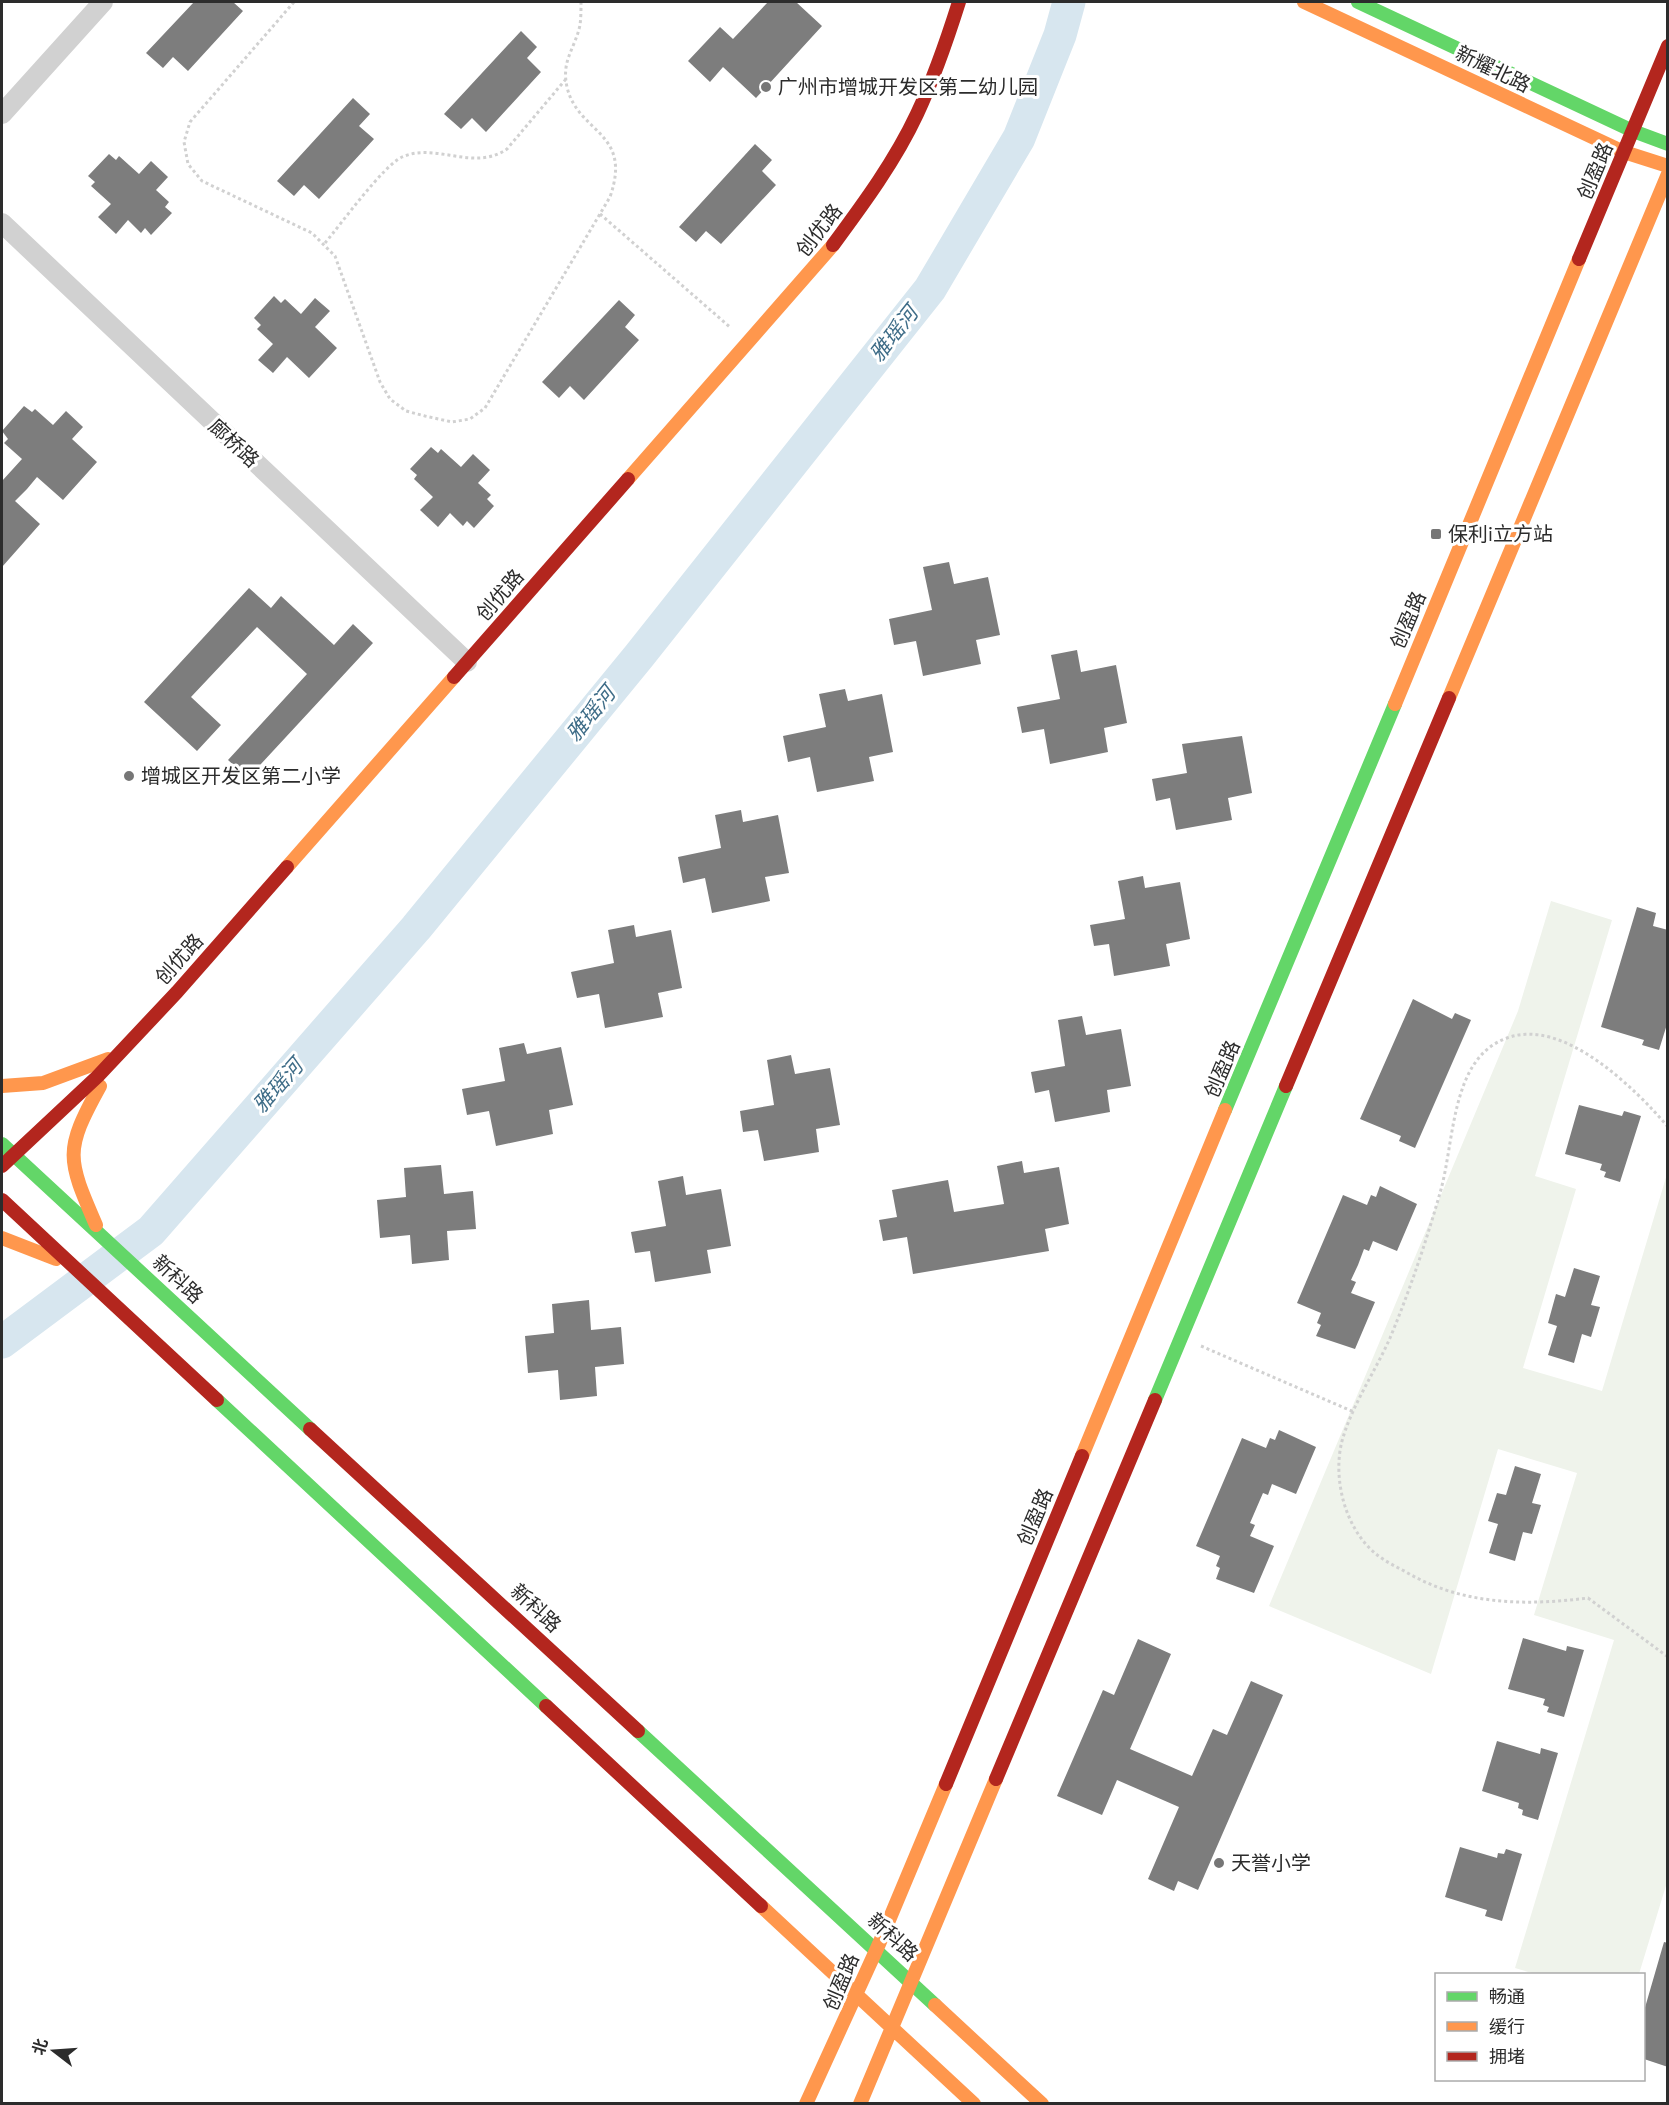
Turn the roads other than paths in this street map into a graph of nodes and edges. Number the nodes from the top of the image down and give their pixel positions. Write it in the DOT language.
graph roads {
  1 [pos="103,2"];
  2 [pos="959,2"];
  3 [pos="1304,2"];
  4 [pos="1358,2"];
  5 [pos="1668,46"];
  6 [pos="2,114"];
  7 [pos="1633,131"];
  8 [pos="1668,144"];
  9 [pos="1624,152"];
  10 [pos="1668,166"];
  11 [pos="1668,174"];
  12 [pos="2,223"];
  13 [pos="467,662"];
  14 [pos="117,1056"];
  15 [pos="2,1086"];
  16 [pos="2,1143"];
  17 [pos="14,1155"];
  18 [pos="2,1166"];
  19 [pos="2,1200"];
  20 [pos="100,1234"];
  21 [pos="2,1238"];
  22 [pos="72,1266"];
  23 [pos="877,1948"];
  24 [pos="912,1981"];
  25 [pos="858,1994"];
  26 [pos="892,2027"];
  27 [pos="806,2103"];
  28 [pos="860,2103"];
  29 [pos="974,2103"];
  30 [pos="1042,2103"];
  1 -- 6 [label="street"];
  2 -- 13 [label="street, 创优路"];
  3 -- 9 [label="street, 新耀北路"];
  4 -- 7 [label="street, 新耀北路"];
  5 -- 7 [label="street, 创盈路"];
  7 -- 8 [label="street, 新耀北路"];
  7 -- 9 [label="street, 创盈路"];
  9 -- 10 [label="street, 新耀北路"];
  9 -- 23 [label="street, 创盈路"];
  11 -- 24 [label="street"];
  12 -- 13 [label="street, 廊桥路"];
  13 -- 14 [label="street, 创优路"];
  14 -- 15 [label="street"];
  14 -- 17 [label="street, 创优路"];
  14 -- 20 [label="street"];
  16 -- 17 [label="street, 新科路"];
  17 -- 18 [label="street, 创优路"];
  17 -- 20 [label="street, 新科路"];
  19 -- 22 [label="street"];
  20 -- 23 [label="street, 新科路"];
  21 -- 22 [label="street"];
  22 -- 25 [label="street"];
  23 -- 24 [label="street, 新科路"];
  23 -- 25 [label="street, 创盈路"];
  24 -- 26 [label="street"];
  24 -- 30 [label="street, 新科路"];
  25 -- 26 [label="street"];
  25 -- 27 [label="street, 创盈路"];
  26 -- 28 [label="street"];
  26 -- 29 [label="street"];
}
